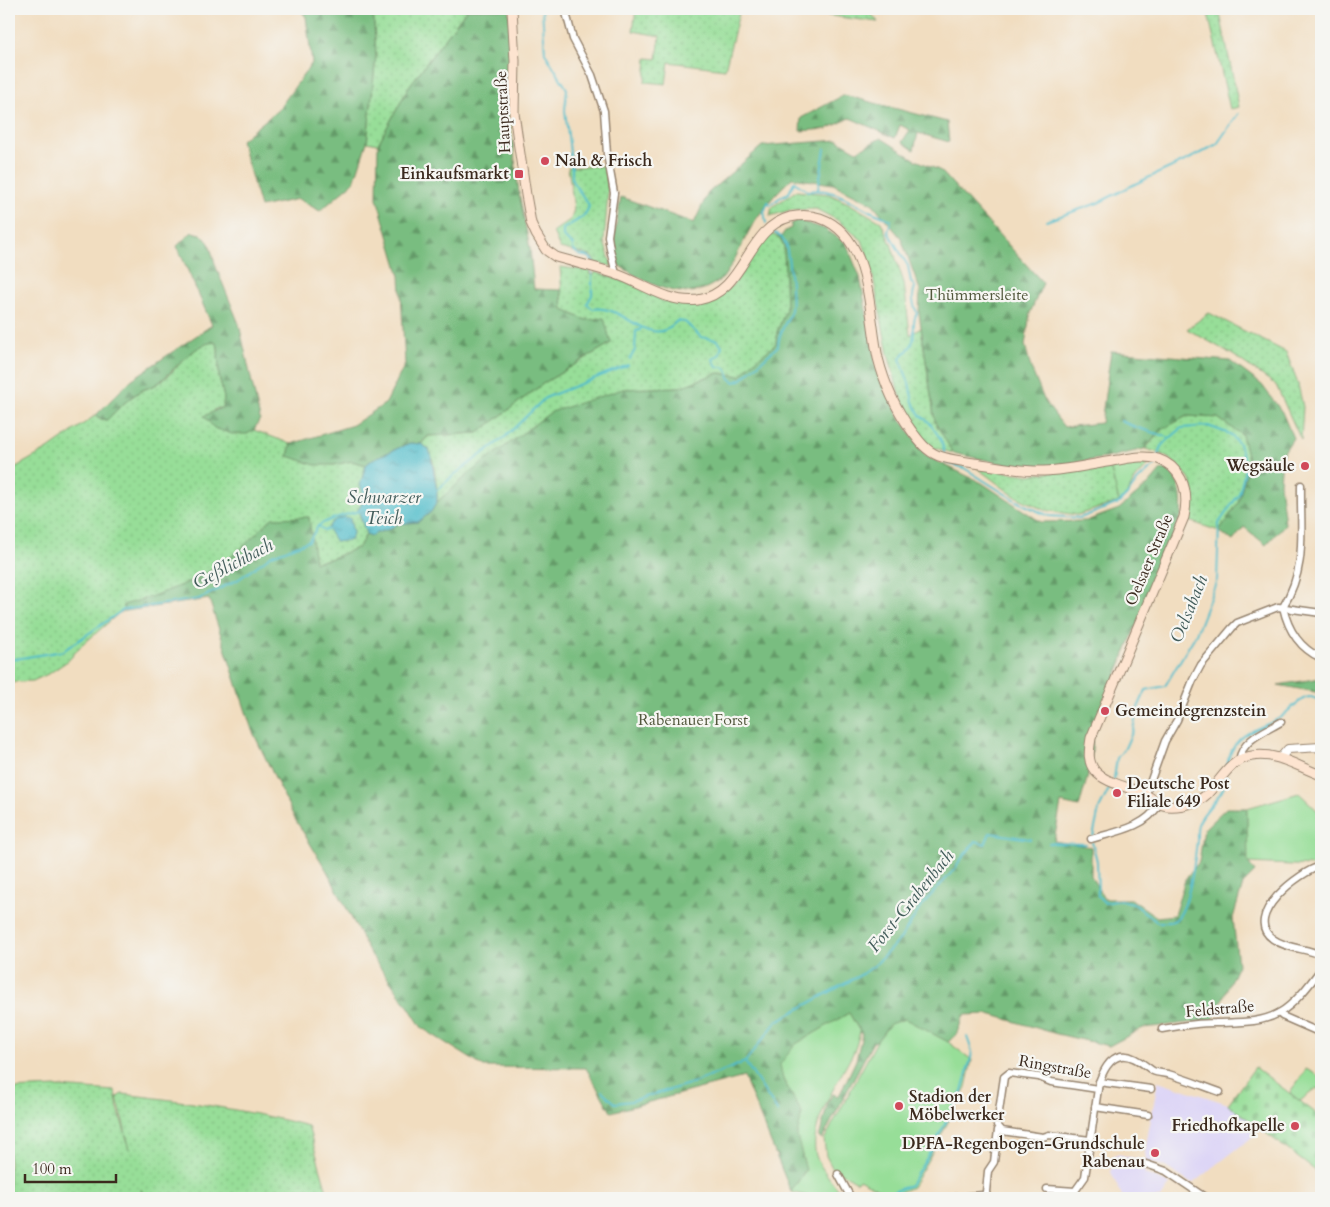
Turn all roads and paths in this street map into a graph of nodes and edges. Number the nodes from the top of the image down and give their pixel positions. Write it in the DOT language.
graph roads {
  1 [pos="512,9"];
  2 [pos="565,9"];
  3 [pos="616,274"];
  4 [pos="1301,485"];
  5 [pos="1283,608"];
  6 [pos="1321,613"];
  7 [pos="1321,658"];
  8 [pos="1281,722"];
  9 [pos="1321,747"];
  10 [pos="1281,757"];
  11 [pos="1239,760"];
  12 [pos="1321,775"];
  13 [pos="1146,794"];
  14 [pos="1159,804"];
  15 [pos="1093,838"];
  16 [pos="1321,866"];
  17 [pos="1321,954"];
  18 [pos="1321,970"];
  19 [pos="1279,1013"];
  20 [pos="1162,1029"];
  21 [pos="1321,1033"];
  22 [pos="1098,1085"];
  23 [pos="1152,1089"];
  24 [pos="1220,1092"];
  25 [pos="1095,1107"];
  26 [pos="1148,1115"];
  27 [pos="998,1130"];
  28 [pos="1090,1140"];
  29 [pos="1146,1164"];
  30 [pos="838,1174"];
  31 [pos="1047,1188"];
  32 [pos="1075,1195"];
  33 [pos="851,1198"];
  34 [pos="948,1198"];
  35 [pos="988,1198"];
  36 [pos="1206,1198"];
  1 -- 3 [label="main road, Hauptstraße"];
  2 -- 3 [label="street"];
  3 -- 13 [label="main road, Oelsaer Straße"];
  4 -- 5 [label="street"];
  5 -- 6 [label="street"];
  5 -- 7 [label="street"];
  5 -- 13 [label="street"];
  8 -- 11 [label="street"];
  9 -- 10 [label="street"];
  10 -- 11 [label="main road"];
  10 -- 12 [label="main road"];
  11 -- 14 [label="main road"];
  13 -- 14 [label="main road, Oelsaer Straße"];
  14 -- 15 [label="street"];
  16 -- 17 [label="street"];
  18 -- 19 [label="street, Feldstraße"];
  19 -- 20 [label="street, Feldstraße"];
  19 -- 21 [label="street"];
  22 -- 23 [label="street"];
  22 -- 24 [label="street"];
  22 -- 25 [label="street"];
  22 -- 28 [label="street, Ringstraße"];
  25 -- 26 [label="street"];
  25 -- 28 [label="street"];
  27 -- 35 [label="street"];
  28 -- 32 [label="street"];
  29 -- 36 [label="street"];
  30 -- 33 [label="street"];
  31 -- 32 [label="street"];
  34 -- 35 [label="street"];
}
